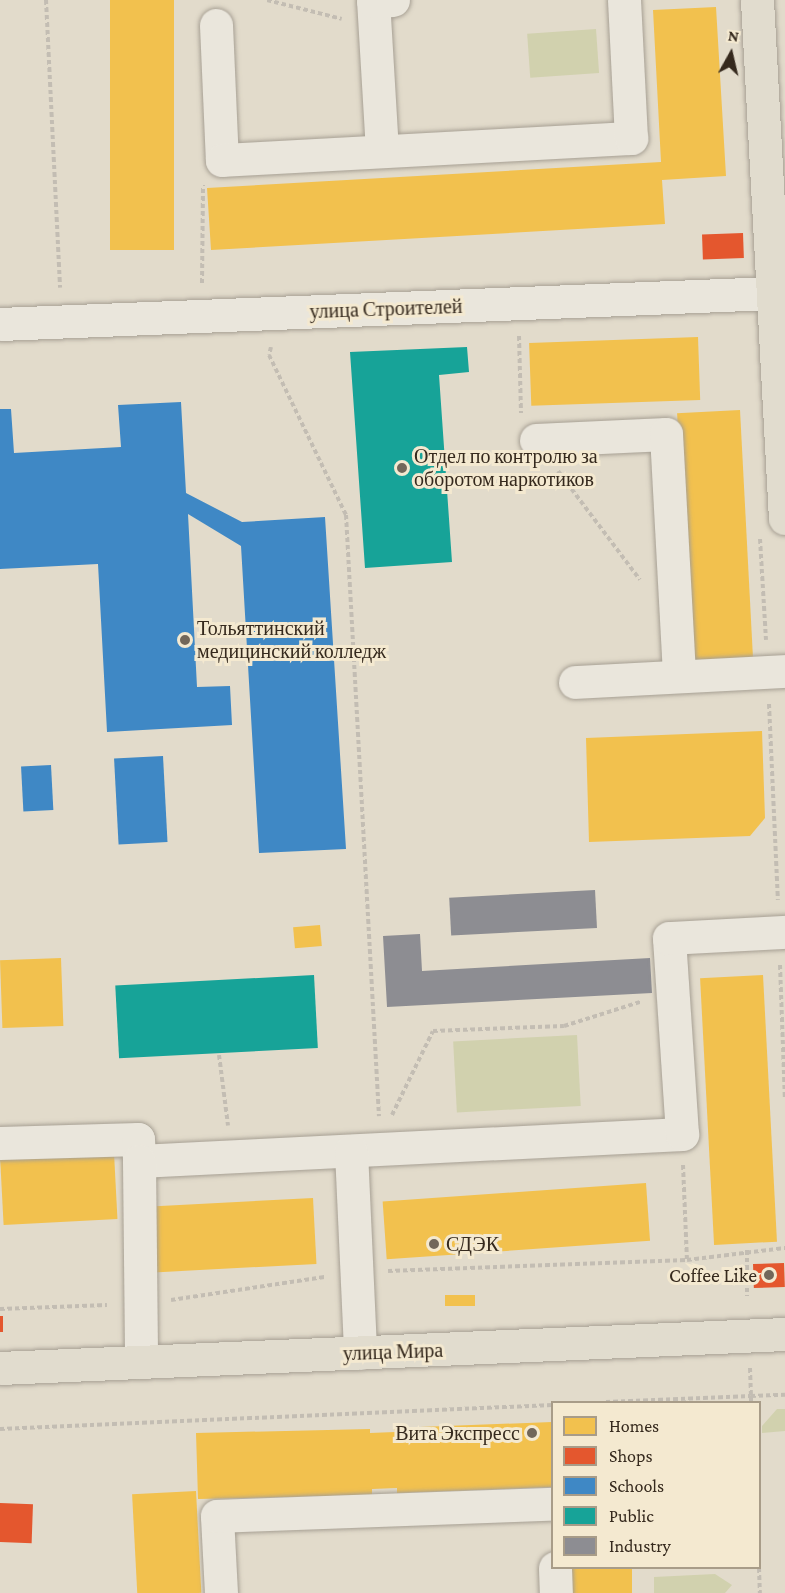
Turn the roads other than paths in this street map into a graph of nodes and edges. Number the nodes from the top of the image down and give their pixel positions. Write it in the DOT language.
graph roads {
  1 [pos="393,0"];
  2 [pos="624,0"];
  3 [pos="757,0"];
  4 [pos="216,25"];
  5 [pos="382,151"];
  6 [pos="772,293"];
  7 [pos="0,324"];
  8 [pos="536,440"];
  9 [pos="772,525"];
  10 [pos="777,671"];
  11 [pos="679,676"];
  12 [pos="575,682"];
  13 [pos="782,932"];
  14 [pos="0,1143"];
  15 [pos="371,1146"];
  16 [pos="139,1161"];
  17 [pos="785,1334"];
  18 [pos="360,1353"];
  19 [pos="141,1362"];
  20 [pos="0,1368"];
  21 [pos="551,1504"];
  22 [pos="555,1569"];
  23 [pos="221,1593"];
  24 [pos="556,1593"];
  1 -- 5 [label="street"];
  2 -- 5 [label="street"];
  3 -- 6 [label="main road"];
  4 -- 5 [label="street"];
  6 -- 7 [label="street, улица Строителей"];
  6 -- 9 [label="main road"];
  8 -- 11 [label="street"];
  10 -- 11 [label="street"];
  11 -- 12 [label="street"];
  13 -- 15 [label="street"];
  14 -- 16 [label="street"];
  15 -- 16 [label="street"];
  15 -- 18 [label="street"];
  16 -- 19 [label="street"];
  17 -- 18 [label="main road, улица Мира"];
  18 -- 19 [label="main road, улица Мира"];
  19 -- 20 [label="main road, улица Мира"];
  21 -- 23 [label="street"];
  22 -- 24 [label="street"];
}
